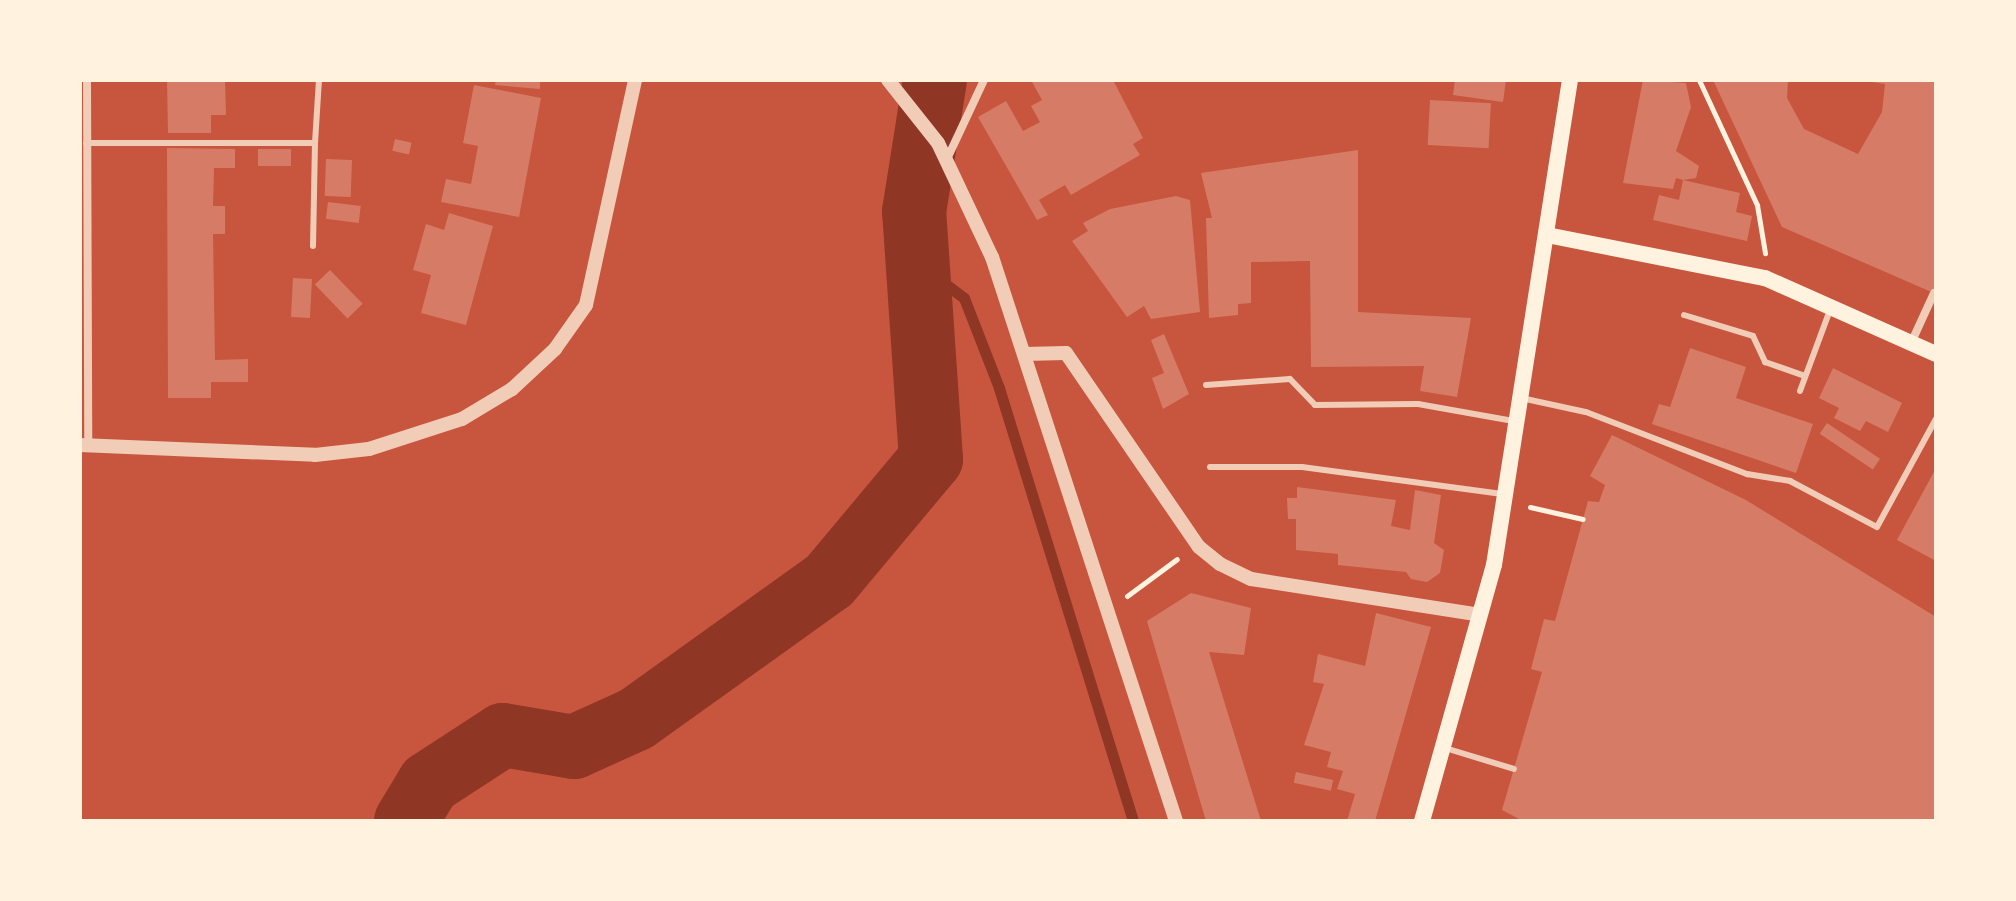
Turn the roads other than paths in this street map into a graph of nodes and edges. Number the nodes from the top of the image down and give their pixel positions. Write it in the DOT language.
graph roads {
  1 [pos="87,80"];
  2 [pos="319,80"];
  3 [pos="635,80"];
  4 [pos="888,80"];
  5 [pos="984,80"];
  6 [pos="1570,80"];
  7 [pos="86,143"];
  8 [pos="315,143"];
  9 [pos="947,159"];
  10 [pos="1547,235"];
  11 [pos="313,246"];
  12 [pos="1934,293"];
  13 [pos="1832,304"];
  14 [pos="1684,315"];
  15 [pos="1912,341"];
  16 [pos="1024,354"];
  17 [pos="1936,354"];
  18 [pos="1805,376"];
  19 [pos="1206,385"];
  20 [pos="1800,391"];
  21 [pos="1521,398"];
  22 [pos="1936,419"];
  23 [pos="1517,422"];
  24 [pos="84,446"];
  25 [pos="1210,467"];
  26 [pos="1505,498"];
  27 [pos="1480,615"];
  28 [pos="1443,747"];
  29 [pos="1514,769"];
  30 [pos="1176,821"];
  31 [pos="1422,821"];
  1 -- 7 [label="street"];
  2 -- 8 [label="lane"];
  3 -- 24 [label="street"];
  4 -- 9 [label="street"];
  5 -- 9 [label="street"];
  6 -- 10 [label="main road"];
  7 -- 8 [label="lane"];
  7 -- 24 [label="street"];
  8 -- 11 [label="lane"];
  9 -- 16 [label="street"];
  10 -- 13 [label="main road"];
  10 -- 21 [label="main road"];
  12 -- 15 [label="street"];
  13 -- 15 [label="main road"];
  13 -- 18 [label="lane"];
  14 -- 18 [label="lane"];
  15 -- 17 [label="main road"];
  16 -- 27 [label="street"];
  16 -- 30 [label="street"];
  18 -- 20 [label="lane"];
  19 -- 23 [label="lane"];
  21 -- 22 [label="lane"];
  21 -- 23 [label="main road"];
  23 -- 26 [label="main road"];
  25 -- 26 [label="lane"];
  26 -- 27 [label="main road"];
  27 -- 28 [label="main road"];
  28 -- 29 [label="lane"];
  28 -- 31 [label="main road"];
}
